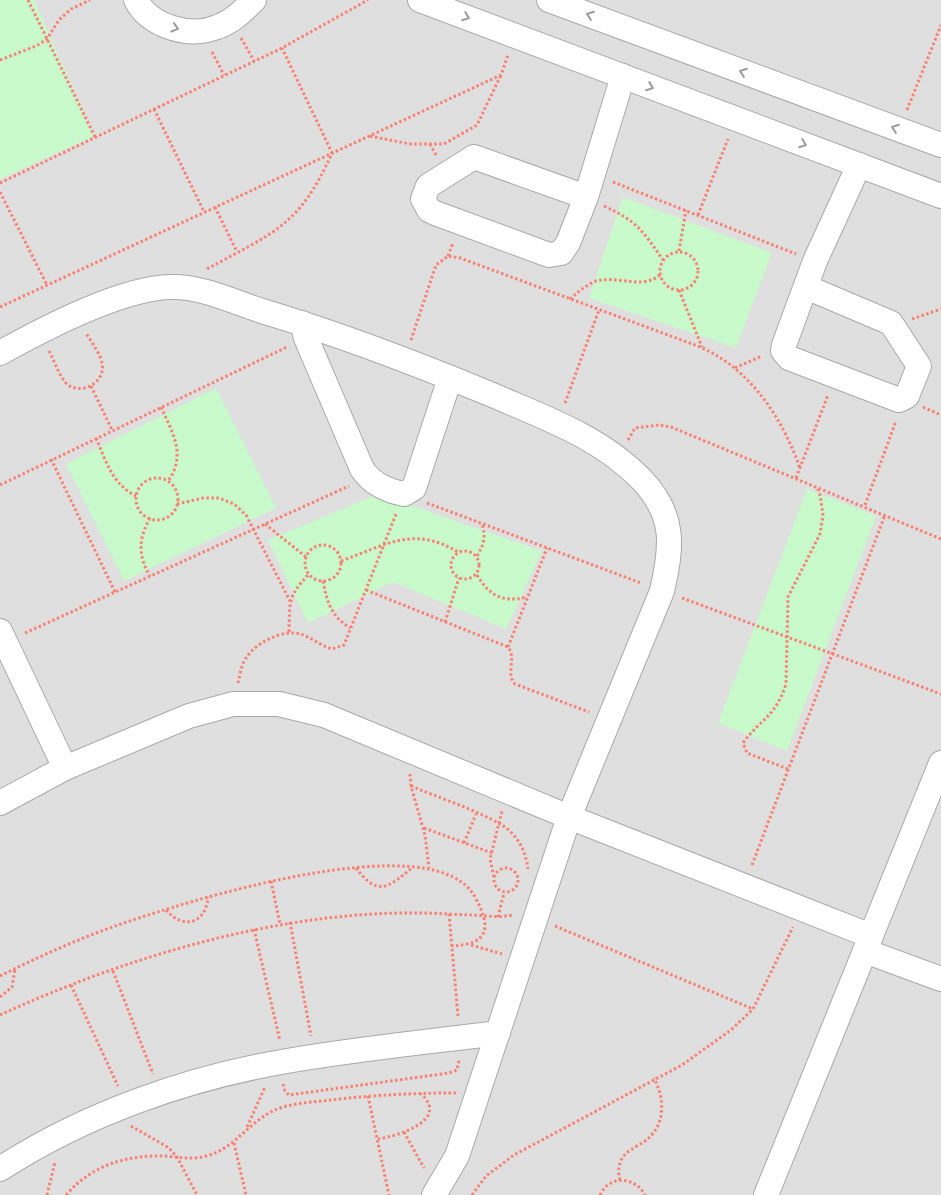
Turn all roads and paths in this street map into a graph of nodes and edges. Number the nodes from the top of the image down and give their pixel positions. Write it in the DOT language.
graph roads {
  1 [pos="28,0"];
  2 [pos="90,0"];
  3 [pos="136,0"];
  4 [pos="254,0"];
  5 [pos="368,0"];
  6 [pos="420,0"];
  7 [pos="549,0"];
  8 [pos="941,25"];
  9 [pos="516,36"];
  10 [pos="47,38"];
  11 [pos="282,48"];
  12 [pos="0,60"];
  13 [pos="501,75"];
  14 [pos="622,76"];
  15 [pos="154,109"];
  16 [pos="735,119"];
  17 [pos="899,129"];
  18 [pos="369,136"];
  19 [pos="95,137"];
  20 [pos="941,145"];
  21 [pos="332,153"];
  22 [pos="859,165"];
  23 [pos="593,174"];
  24 [pos="0,183"];
  25 [pos="0,192"];
  26 [pos="941,196"];
  27 [pos="586,197"];
  28 [pos="215,207"];
  29 [pos="686,210"];
  30 [pos="204,212"];
  31 [pos="698,215"];
  32 [pos="679,251"];
  33 [pos="237,252"];
  34 [pos="662,260"];
  35 [pos="815,261"];
  36 [pos="205,270"];
  37 [pos="660,275"];
  38 [pos="47,286"];
  39 [pos="806,287"];
  40 [pos="679,290"];
  41 [pos="570,299"];
  42 [pos="0,307"];
  43 [pos="941,309"];
  44 [pos="600,310"];
  45 [pos="77,315"];
  46 [pos="893,326"];
  47 [pos="304,331"];
  48 [pos="40,333"];
  49 [pos="784,345"];
  50 [pos="702,348"];
  51 [pos="0,352"];
  52 [pos="405,360"];
  53 [pos="735,368"];
  54 [pos="835,376"];
  55 [pos="450,378"];
  56 [pos="91,386"];
  57 [pos="904,399"];
  58 [pos="161,407"];
  59 [pos="557,422"];
  60 [pos="112,430"];
  61 [pos="96,438"];
  62 [pos="617,458"];
  63 [pos="52,459"];
  64 [pos="800,468"];
  65 [pos="796,478"];
  66 [pos="168,480"];
  67 [pos="374,482"];
  68 [pos="0,485"];
  69 [pos="816,486"];
  70 [pos="404,494"];
  71 [pos="136,496"];
  72 [pos="178,504"];
  73 [pos="864,505"];
  74 [pos="886,516"];
  75 [pos="150,518"];
  76 [pos="482,523"];
  77 [pos="265,524"];
  78 [pos="254,529"];
  79 [pos="941,539"];
  80 [pos="383,546"];
  81 [pos="547,548"];
  82 [pos="458,552"];
  83 [pos="477,556"];
  84 [pos="306,557"];
  85 [pos="341,561"];
  86 [pos="309,574"];
  87 [pos="476,575"];
  88 [pos="150,576"];
  89 [pos="459,578"];
  90 [pos="323,581"];
  91 [pos="366,590"];
  92 [pos="115,592"];
  93 [pos="528,596"];
  94 [pos="290,601"];
  95 [pos="445,622"];
  96 [pos="350,628"];
  97 [pos="289,632"];
  98 [pos="3,636"];
  99 [pos="508,647"];
  100 [pos="233,704"];
  101 [pos="610,720"];
  102 [pos="416,754"];
  103 [pos="941,763"];
  104 [pos="65,768"];
  105 [pos="788,769"];
  106 [pos="411,786"];
  107 [pos="507,791"];
  108 [pos="0,803"];
  109 [pos="476,814"];
  110 [pos="570,817"];
  111 [pos="499,823"];
  112 [pos="424,827"];
  113 [pos="464,843"];
  114 [pos="492,853"];
  115 [pos="413,867"];
  116 [pos="355,868"];
  117 [pos="429,868"];
  118 [pos="528,872"];
  119 [pos="494,876"];
  120 [pos="271,881"];
  121 [pos="744,886"];
  122 [pos="504,893"];
  123 [pos="208,897"];
  124 [pos="802,909"];
  125 [pos="166,910"];
  126 [pos="530,911"];
  127 [pos="448,914"];
  128 [pos="482,915"];
  129 [pos="512,915"];
  130 [pos="498,917"];
  131 [pos="290,922"];
  132 [pos="280,924"];
  133 [pos="254,930"];
  134 [pos="868,943"];
  135 [pos="471,945"];
  136 [pos="452,946"];
  137 [pos="520,964"];
  138 [pos="15,969"];
  139 [pos="113,971"];
  140 [pos="0,976"];
  141 [pos="941,980"];
  142 [pos="72,985"];
  143 [pos="0,997"];
  144 [pos="753,1008"];
  145 [pos="0,1015"];
  146 [pos="498,1033"];
  147 [pos="460,1038"];
  148 [pos="315,1056"];
  149 [pos="272,1069"];
  150 [pos="654,1078"];
  151 [pos="478,1093"];
  152 [pos="160,1094"];
  153 [pos="421,1094"];
  154 [pos="368,1096"];
  155 [pos="122,1107"];
  156 [pos="247,1127"];
  157 [pos="404,1132"];
  158 [pos="53,1139"];
  159 [pos="378,1139"];
  160 [pos="234,1142"];
  161 [pos="177,1157"];
  162 [pos="0,1169"];
  163 [pos="620,1180"];
  164 [pos="430,1185"];
  165 [pos="47,1195"];
  166 [pos="66,1195"];
  167 [pos="197,1195"];
  168 [pos="246,1195"];
  169 [pos="389,1195"];
  170 [pos="472,1195"];
  171 [pos="600,1195"];
  172 [pos="645,1195"];
  173 [pos="766,1195"];
  1 -- 10 [label="path"];
  2 -- 10 [label="path"];
  3 -- 4 [label="street, one-way"];
  5 -- 11 [label="path"];
  6 -- 9 [label="street, one-way"];
  17 -- 7 [label="street, one-way"];
  8 -- 17 [label="path"];
  9 -- 13 [label="path"];
  9 -- 14 [label="street"];
  10 -- 12 [label="path"];
  10 -- 19 [label="path"];
  11 -- 15 [label="path"];
  11 -- 21 [label="path"];
  13 -- 18 [label="path"];
  13 -- 18 [label="path"];
  14 -- 16 [label="street, one-way"];
  14 -- 23 [label="street"];
  15 -- 19 [label="path"];
  15 -- 30 [label="path"];
  16 -- 22 [label="street, one-way"];
  16 -- 31 [label="path"];
  17 -- 20 [label="street"];
  18 -- 21 [label="path"];
  19 -- 24 [label="path"];
  21 -- 28 [label="path"];
  21 -- 33 [label="path"];
  22 -- 26 [label="street"];
  22 -- 35 [label="street"];
  23 -- 27 [label="street"];
  23 -- 29 [label="path"];
  25 -- 38 [label="path"];
  27 -- 27 [label="street"];
  27 -- 34 [label="path"];
  28 -- 30 [label="path"];
  28 -- 33 [label="path"];
  29 -- 31 [label="path"];
  29 -- 32 [label="path"];
  30 -- 38 [label="path"];
  31 -- 35 [label="path"];
  32 -- 34 [label="path"];
  32 -- 40 [label="path"];
  33 -- 36 [label="path"];
  34 -- 37 [label="path"];
  35 -- 39 [label="street"];
  37 -- 40 [label="path"];
  37 -- 41 [label="path"];
  38 -- 42 [label="path"];
  39 -- 46 [label="street"];
  39 -- 49 [label="street"];
  40 -- 50 [label="path"];
  41 -- 44 [label="path"];
  41 -- 52 [label="path"];
  43 -- 46 [label="path"];
  44 -- 50 [label="path"];
  44 -- 59 [label="path"];
  45 -- 47 [label="street"];
  45 -- 48 [label="street"];
  45 -- 56 [label="path"];
  46 -- 57 [label="street"];
  47 -- 52 [label="street"];
  47 -- 58 [label="path"];
  47 -- 67 [label="street"];
  48 -- 51 [label="street"];
  48 -- 56 [label="path"];
  49 -- 53 [label="path"];
  49 -- 54 [label="street"];
  50 -- 53 [label="path"];
  52 -- 55 [label="street"];
  53 -- 64 [label="path"];
  54 -- 57 [label="street"];
  54 -- 64 [label="path"];
  55 -- 59 [label="street"];
  55 -- 70 [label="street"];
  56 -- 60 [label="path"];
  57 -- 73 [label="path"];
  58 -- 60 [label="path"];
  58 -- 66 [label="path"];
  59 -- 62 [label="street"];
  60 -- 61 [label="path"];
  61 -- 63 [label="path"];
  61 -- 71 [label="path"];
  62 -- 65 [label="path"];
  62 -- 101 [label="street"];
  63 -- 68 [label="path"];
  63 -- 92 [label="path"];
  64 -- 65 [label="path"];
  65 -- 69 [label="path"];
  66 -- 71 [label="path"];
  66 -- 72 [label="path"];
  67 -- 70 [label="street"];
  67 -- 77 [label="path"];
  69 -- 73 [label="path"];
  69 -- 105 [label="path"];
  70 -- 80 [label="path"];
  71 -- 75 [label="path"];
  72 -- 75 [label="path"];
  72 -- 78 [label="path"];
  73 -- 74 [label="path"];
  74 -- 79 [label="path"];
  74 -- 105 [label="path"];
  75 -- 88 [label="path"];
  76 -- 83 [label="path"];
  77 -- 78 [label="path"];
  77 -- 84 [label="path"];
  78 -- 88 [label="path"];
  78 -- 94 [label="path"];
  80 -- 82 [label="path"];
  80 -- 85 [label="path"];
  80 -- 91 [label="path"];
  81 -- 93 [label="path"];
  82 -- 83 [label="path"];
  82 -- 89 [label="path"];
  83 -- 87 [label="path"];
  84 -- 85 [label="path"];
  84 -- 86 [label="path"];
  85 -- 90 [label="path"];
  86 -- 90 [label="path"];
  86 -- 94 [label="path"];
  87 -- 89 [label="path"];
  87 -- 93 [label="path"];
  88 -- 92 [label="path"];
  89 -- 95 [label="path"];
  90 -- 96 [label="path"];
  91 -- 95 [label="path"];
  91 -- 96 [label="path"];
  92 -- 98 [label="path"];
  93 -- 99 [label="path"];
  94 -- 97 [label="path"];
  95 -- 99 [label="path"];
  96 -- 97 [label="path"];
  97 -- 100 [label="path"];
  98 -- 104 [label="street"];
  99 -- 101 [label="path"];
  100 -- 102 [label="street"];
  100 -- 104 [label="street"];
  101 -- 110 [label="street"];
  102 -- 106 [label="path"];
  102 -- 107 [label="street"];
  103 -- 134 [label="street"];
  104 -- 108 [label="street"];
  105 -- 121 [label="path"];
  106 -- 109 [label="path"];
  106 -- 112 [label="path"];
  107 -- 110 [label="street"];
  107 -- 111 [label="path"];
  109 -- 111 [label="path"];
  109 -- 113 [label="path"];
  110 -- 121 [label="street"];
  110 -- 126 [label="street"];
  111 -- 114 [label="path"];
  111 -- 118 [label="path"];
  112 -- 113 [label="path"];
  112 -- 117 [label="path"];
  113 -- 114 [label="path"];
  114 -- 119 [label="path"];
  115 -- 116 [label="path"];
  115 -- 116 [label="path"];
  115 -- 117 [label="path"];
  116 -- 120 [label="path"];
  117 -- 128 [label="path"];
  119 -- 122 [label="path"];
  119 -- 122 [label="path"];
  120 -- 123 [label="path"];
  120 -- 132 [label="path"];
  121 -- 124 [label="street"];
  122 -- 130 [label="path"];
  123 -- 125 [label="path"];
  123 -- 125 [label="path"];
  124 -- 134 [label="street"];
  124 -- 144 [label="path"];
  125 -- 138 [label="path"];
  126 -- 129 [label="path"];
  126 -- 129 [label="path"];
  126 -- 137 [label="street"];
  126 -- 144 [label="path"];
  127 -- 128 [label="path"];
  127 -- 131 [label="path"];
  127 -- 136 [label="path"];
  128 -- 130 [label="path"];
  128 -- 135 [label="path"];
  129 -- 130 [label="path"];
  131 -- 132 [label="path"];
  131 -- 148 [label="path"];
  132 -- 133 [label="path"];
  133 -- 139 [label="path"];
  133 -- 149 [label="path"];
  134 -- 141 [label="street"];
  134 -- 173 [label="street"];
  135 -- 136 [label="path"];
  135 -- 137 [label="path"];
  136 -- 147 [label="path"];
  137 -- 146 [label="street"];
  138 -- 140 [label="path"];
  138 -- 143 [label="path"];
  139 -- 142 [label="path"];
  139 -- 152 [label="path"];
  142 -- 145 [label="path"];
  142 -- 155 [label="path"];
  144 -- 150 [label="path"];
  146 -- 147 [label="street"];
  146 -- 151 [label="street"];
  147 -- 148 [label="street"];
  147 -- 149 [label="path"];
  148 -- 149 [label="street"];
  149 -- 152 [label="street"];
  149 -- 156 [label="path"];
  150 -- 163 [label="path"];
  150 -- 170 [label="path"];
  151 -- 153 [label="path"];
  151 -- 164 [label="street"];
  152 -- 155 [label="street"];
  153 -- 154 [label="path"];
  153 -- 157 [label="path"];
  154 -- 156 [label="path"];
  154 -- 159 [label="path"];
  155 -- 158 [label="street"];
  155 -- 161 [label="path"];
  156 -- 160 [label="path"];
  157 -- 159 [label="path"];
  157 -- 164 [label="path"];
  158 -- 162 [label="street"];
  158 -- 165 [label="path"];
  159 -- 169 [label="path"];
  160 -- 161 [label="path"];
  160 -- 168 [label="path"];
  161 -- 166 [label="path"];
  161 -- 167 [label="path"];
  163 -- 171 [label="path"];
  163 -- 172 [label="path"];
}
